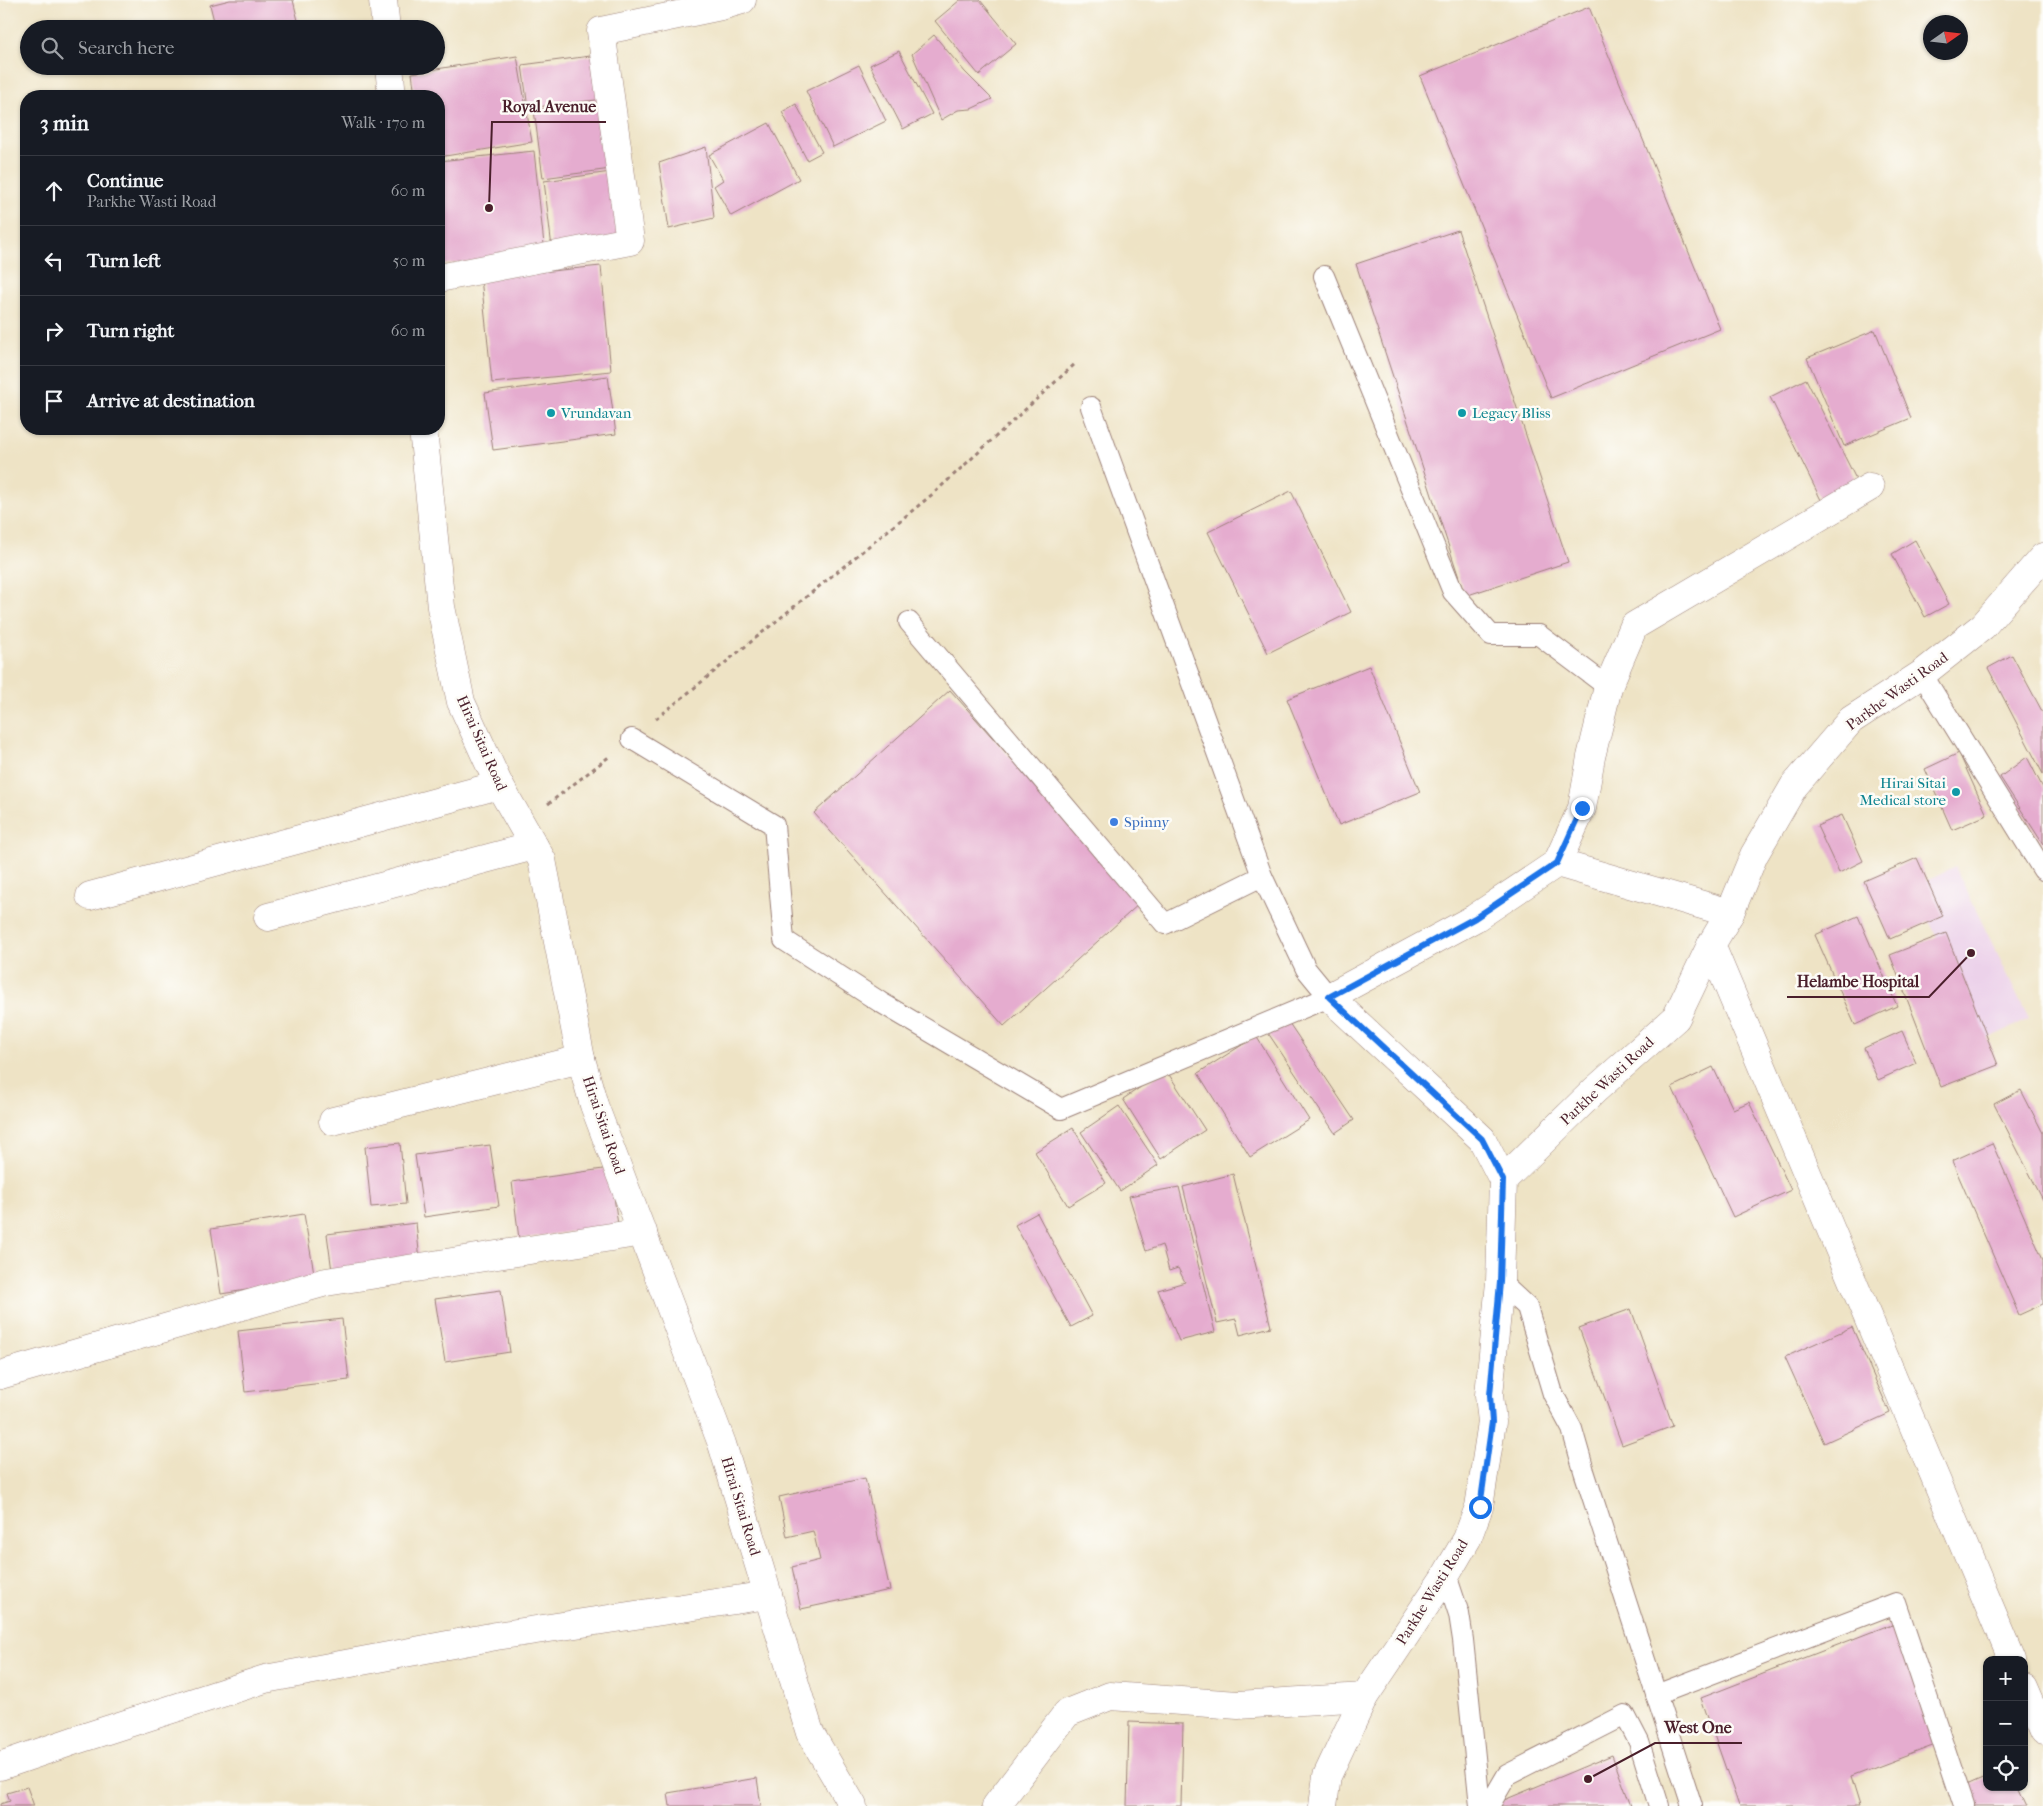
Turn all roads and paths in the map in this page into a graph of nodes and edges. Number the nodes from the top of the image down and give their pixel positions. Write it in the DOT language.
graph roads {
  1 [pos="383,0"];
  2 [pos="742,0"];
  3 [pos="385,20"];
  4 [pos="390,75"];
  5 [pos="391,90"];
  6 [pos="1324,276"];
  7 [pos="445,277"];
  8 [pos="1076,363"];
  9 [pos="1091,407"];
  10 [pos="424,435"];
  11 [pos="1870,488"];
  12 [pos="2043,558"];
  13 [pos="910,622"];
  14 [pos="1922,674"];
  15 [pos="1608,687"];
  16 [pos="632,739"];
  17 [pos="500,785"];
  18 [pos="528,835"];
  19 [pos="1557,863"];
  20 [pos="2043,870"];
  21 [pos="1262,876"];
  22 [pos="90,896"];
  23 [pos="1730,913"];
  24 [pos="268,917"];
  25 [pos="1711,945"];
  26 [pos="1329,997"];
  27 [pos="581,1059"];
  28 [pos="333,1121"];
  29 [pos="1503,1180"];
  30 [pos="643,1232"];
  31 [pos="1500,1282"];
  32 [pos="0,1375"];
  33 [pos="1446,1575"];
  34 [pos="768,1595"];
  35 [pos="2010,1656"];
  36 [pos="1656,1695"];
  37 [pos="1364,1697"];
  38 [pos="2028,1697"];
  39 [pos="2043,1732"];
  40 [pos="0,1766"];
  41 [pos="853,1806"];
  42 [pos="996,1806"];
  43 [pos="1323,1806"];
  44 [pos="1480,1806"];
  45 [pos="1489,1806"];
  46 [pos="1659,1806"];
  47 [pos="1692,1806"];
  48 [pos="1964,1806"];
  1 -- 3 [label="street"];
  2 -- 7 [label="street"];
  4 -- 5 [label="street"];
  6 -- 15 [label="lane"];
  8 -- 16 [label="path"];
  9 -- 21 [label="lane"];
  10 -- 17 [label="street, Hirai Sitai Road"];
  11 -- 15 [label="street"];
  12 -- 14 [label="street, Parkhe Wasti Road"];
  13 -- 21 [label="lane"];
  14 -- 20 [label="lane"];
  14 -- 23 [label="street, Parkhe Wasti Road"];
  15 -- 19 [label="street"];
  16 -- 18 [label="path"];
  16 -- 26 [label="lane"];
  17 -- 18 [label="street, Hirai Sitai Road"];
  17 -- 22 [label="street"];
  18 -- 24 [label="street"];
  18 -- 27 [label="street, Hirai Sitai Road"];
  19 -- 23 [label="street"];
  19 -- 26 [label="street"];
  21 -- 26 [label="lane"];
  23 -- 25 [label="street, Parkhe Wasti Road"];
  25 -- 29 [label="street, Parkhe Wasti Road"];
  25 -- 35 [label="street"];
  26 -- 29 [label="street"];
  27 -- 28 [label="street"];
  27 -- 30 [label="street, Hirai Sitai Road"];
  29 -- 31 [label="street, Parkhe Wasti Road"];
  30 -- 32 [label="street"];
  30 -- 34 [label="street, Hirai Sitai Road"];
  31 -- 33 [label="street, Parkhe Wasti Road"];
  31 -- 36 [label="lane"];
  33 -- 37 [label="street, Parkhe Wasti Road"];
  33 -- 44 [label="lane"];
  34 -- 40 [label="street"];
  34 -- 41 [label="street, Hirai Sitai Road"];
  36 -- 47 [label="lane"];
  36 -- 48 [label="lane"];
  37 -- 42 [label="street"];
  37 -- 43 [label="street, Parkhe Wasti Road"];
  38 -- 39 [label="street"];
  45 -- 46 [label="lane"];
}
